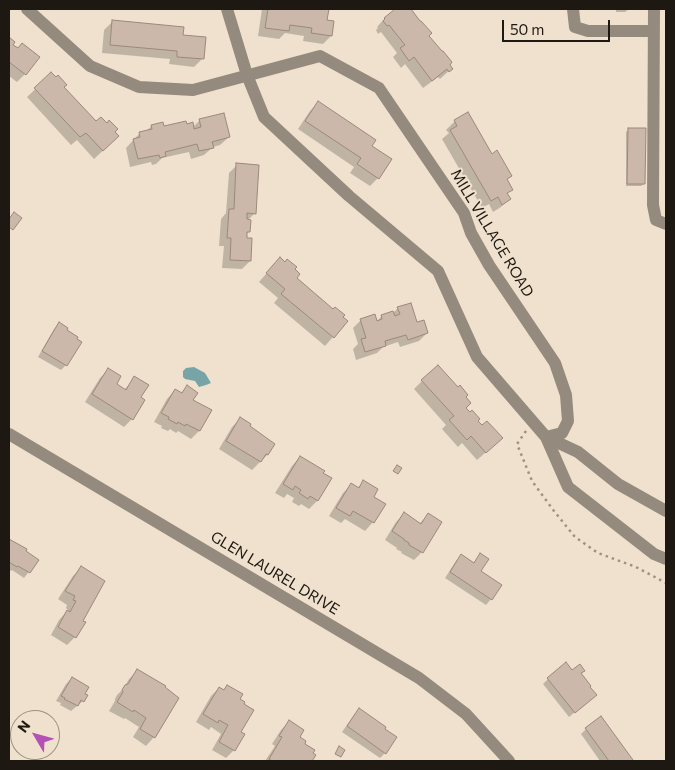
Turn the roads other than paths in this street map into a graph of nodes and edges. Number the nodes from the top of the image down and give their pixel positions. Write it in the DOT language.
graph roads {
  1 [pos="27,9"];
  2 [pos="227,9"];
  3 [pos="573,9"];
  4 [pos="654,9"];
  5 [pos="653,31"];
  6 [pos="247,75"];
  7 [pos="666,224"];
  8 [pos="9,434"];
  9 [pos="546,437"];
  10 [pos="666,511"];
  11 [pos="666,559"];
  12 [pos="509,761"];
  1 -- 6 [label="street, MILL VILLAGE ROAD"];
  2 -- 6 [label="street"];
  3 -- 5 [label="street"];
  4 -- 5 [label="street"];
  5 -- 7 [label="street"];
  6 -- 9 [label="street"];
  6 -- 9 [label="street, MILL VILLAGE ROAD"];
  8 -- 12 [label="street, GLEN LAUREL DRIVE"];
  9 -- 10 [label="street"];
  9 -- 11 [label="street"];
}
